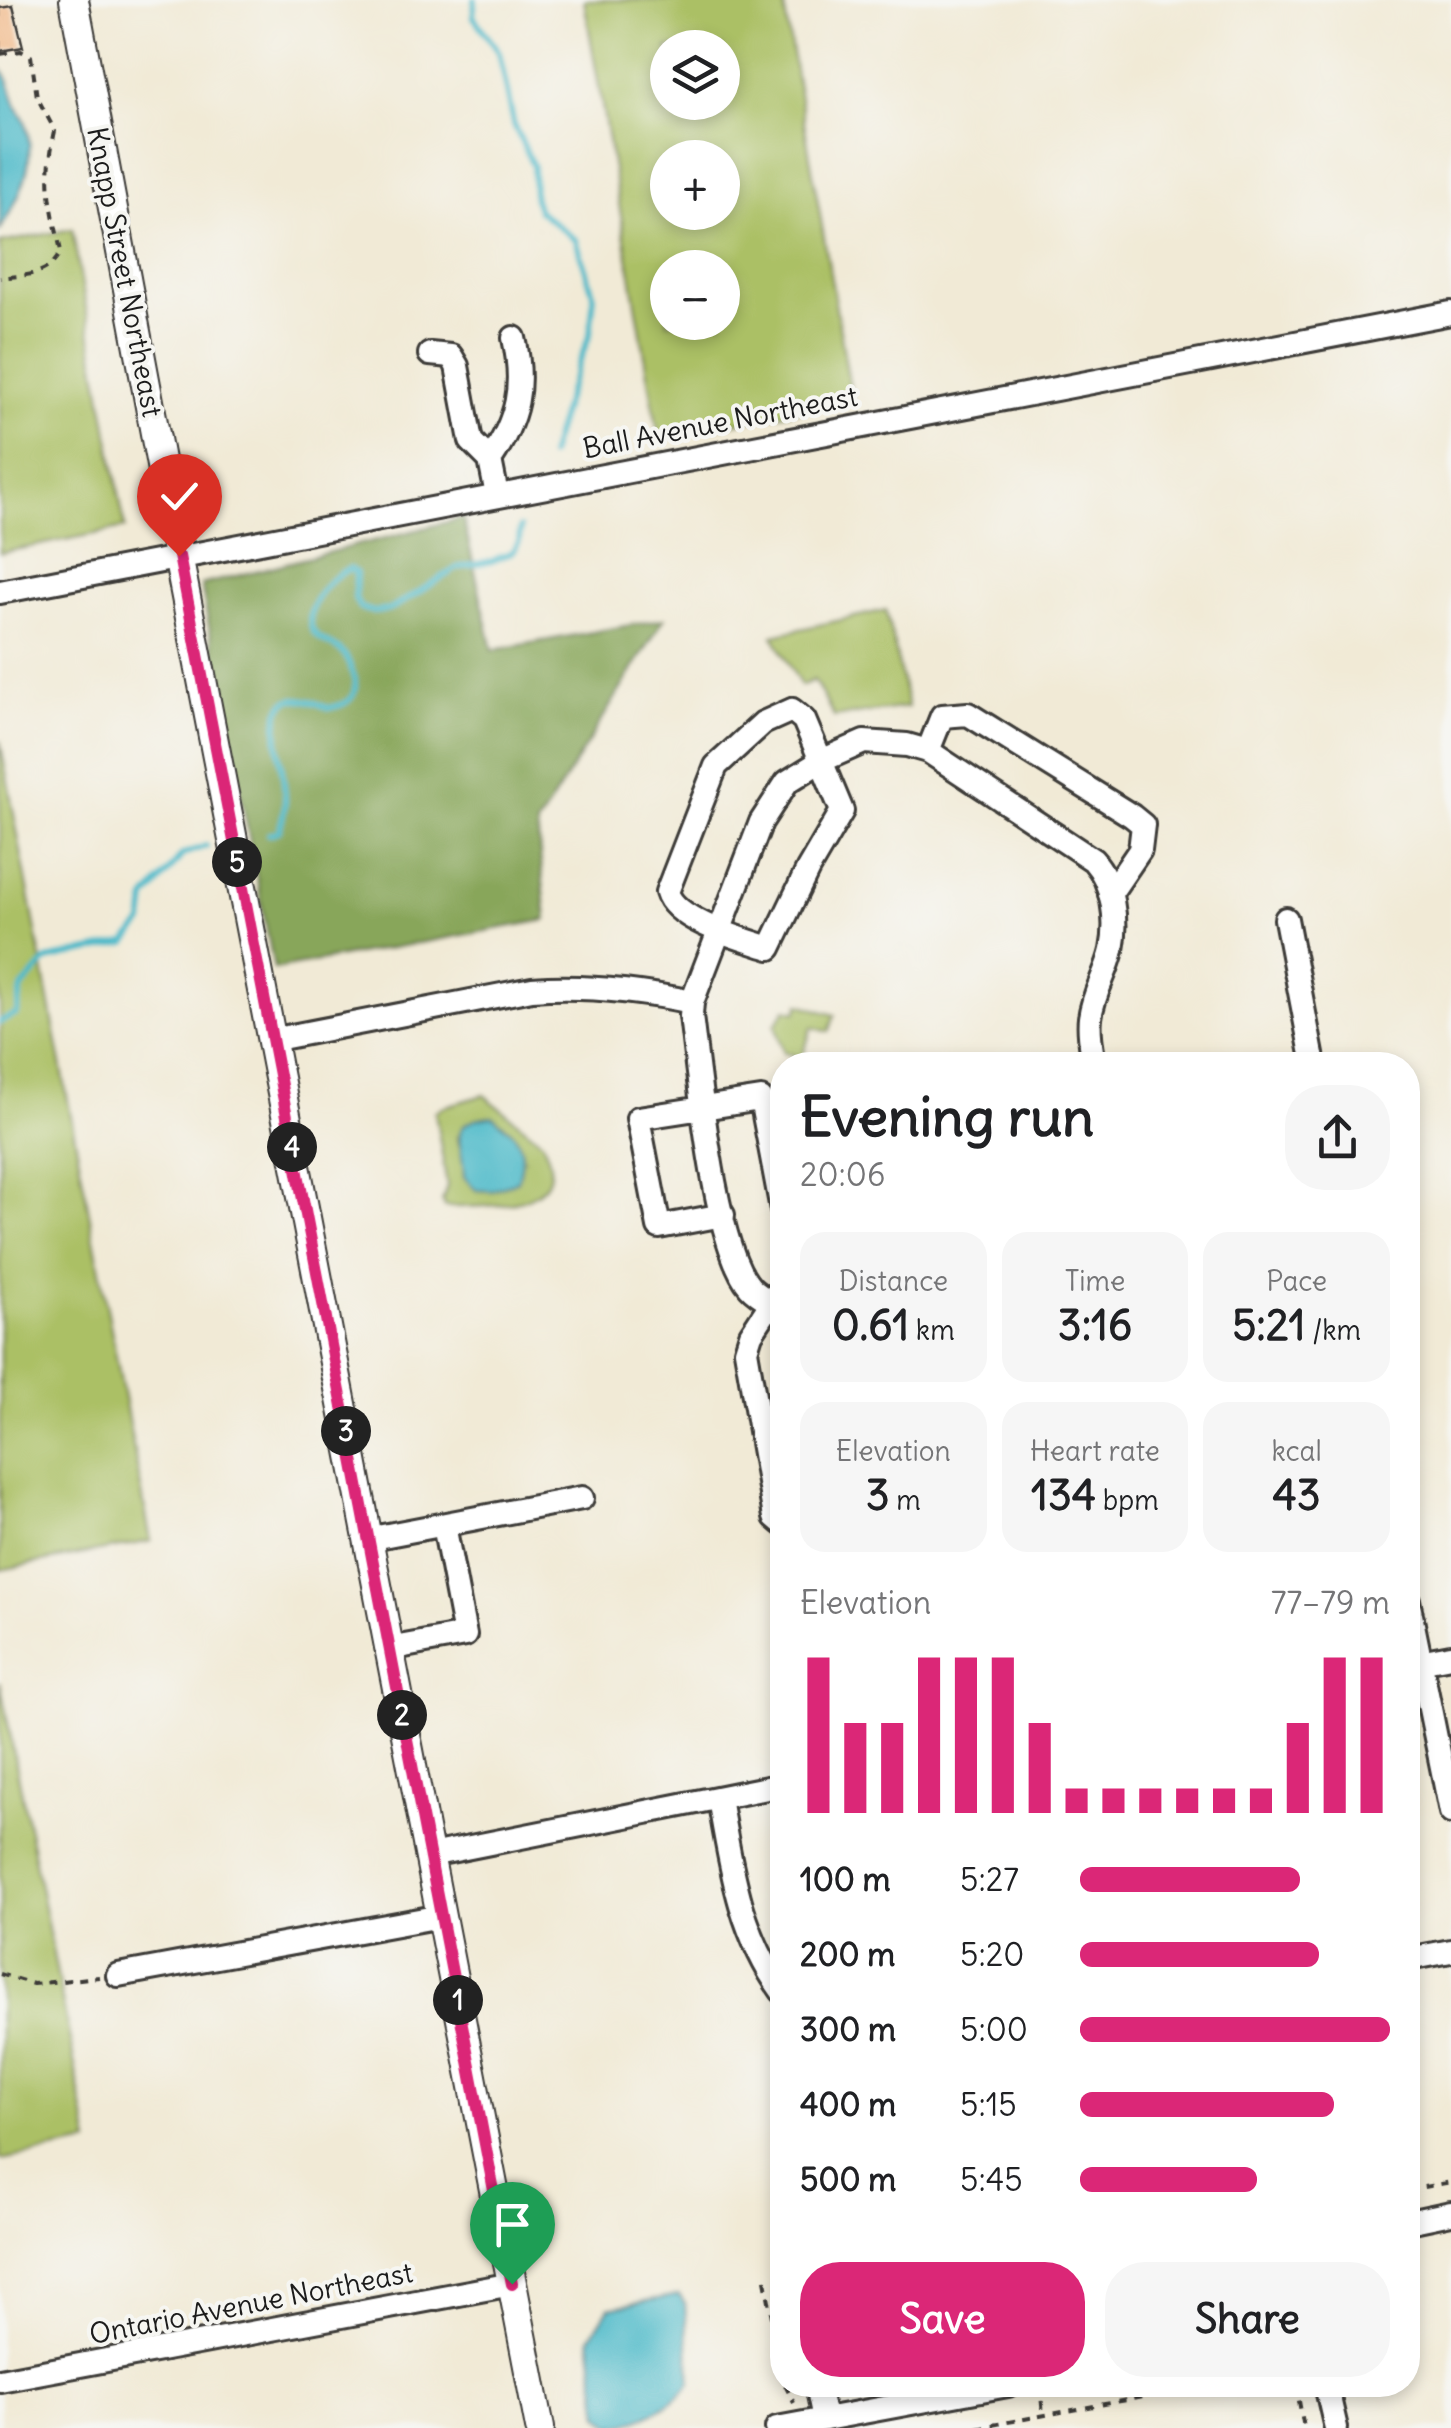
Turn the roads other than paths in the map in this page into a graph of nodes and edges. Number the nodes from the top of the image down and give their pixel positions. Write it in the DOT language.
graph roads {
  1 [pos="74,0"];
  2 [pos="1451,313"];
  3 [pos="514,338"];
  4 [pos="430,354"];
  5 [pos="490,460"];
  6 [pos="497,495"];
  7 [pos="179,556"];
  8 [pos="0,592"];
  9 [pos="928,751"];
  10 [pos="821,760"];
  11 [pos="1110,894"];
  12 [pos="1286,920"];
  13 [pos="719,930"];
  14 [pos="692,1002"];
  15 [pos="271,1040"];
  16 [pos="1093,1052"];
  17 [pos="1311,1052"];
  18 [pos="704,1106"];
  19 [pos="770,1147"];
  20 [pos="722,1215"];
  21 [pos="770,1300"];
  22 [pos="770,1313"];
  23 [pos="770,1484"];
  24 [pos="582,1498"];
  25 [pos="444,1525"];
  26 [pos="367,1539"];
  27 [pos="388,1649"];
  28 [pos="1451,1656"];
  29 [pos="1420,1662"];
  30 [pos="1420,1687"];
  31 [pos="770,1788"];
  32 [pos="718,1798"];
  33 [pos="1451,1812"];
  34 [pos="430,1856"];
  35 [pos="442,1916"];
  36 [pos="1451,1950"];
  37 [pos="1420,1956"];
  38 [pos="770,1971"];
  39 [pos="118,1976"];
  40 [pos="1451,2213"];
  41 [pos="1420,2219"];
  42 [pos="512,2284"];
  43 [pos="0,2380"];
  44 [pos="819,2397"];
  45 [pos="943,2397"];
  46 [pos="1329,2397"];
  47 [pos="824,2419"];
  48 [pos="540,2428"];
  49 [pos="777,2428"];
  50 [pos="1336,2428"];
  1 -- 7 [label="main road, Knapp Street Northeast"];
  2 -- 6 [label="street, Ball Avenue Northeast"];
  3 -- 5 [label="street"];
  4 -- 5 [label="street"];
  5 -- 6 [label="street"];
  6 -- 7 [label="street, Ball Avenue Northeast"];
  7 -- 8 [label="street, Ball Avenue Northeast"];
  7 -- 15 [label="main road, Knapp Street Northeast"];
  9 -- 10 [label="street"];
  9 -- 11 [label="street"];
  9 -- 11 [label="street"];
  10 -- 13 [label="street"];
  10 -- 13 [label="street"];
  10 -- 13 [label="street"];
  11 -- 16 [label="street"];
  12 -- 17 [label="street"];
  13 -- 14 [label="street"];
  14 -- 15 [label="street"];
  14 -- 18 [label="street"];
  15 -- 26 [label="main road, Knapp Street Northeast"];
  18 -- 19 [label="street"];
  18 -- 20 [label="street"];
  18 -- 20 [label="street"];
  20 -- 21 [label="street"];
  22 -- 23 [label="street"];
  24 -- 25 [label="street"];
  25 -- 26 [label="street"];
  25 -- 27 [label="street"];
  26 -- 27 [label="main road, Knapp Street Northeast"];
  27 -- 34 [label="main road, Knapp Street Northeast"];
  28 -- 29 [label="street"];
  30 -- 33 [label="street"];
  31 -- 32 [label="street"];
  32 -- 34 [label="street"];
  32 -- 38 [label="street"];
  34 -- 35 [label="main road, Knapp Street Northeast"];
  35 -- 39 [label="street"];
  35 -- 42 [label="main road, Knapp Street Northeast"];
  36 -- 37 [label="street"];
  40 -- 41 [label="street"];
  42 -- 43 [label="street, Ontario Avenue Northeast"];
  42 -- 48 [label="main road, Knapp Street Northeast"];
  44 -- 47 [label="street"];
  45 -- 47 [label="street"];
  46 -- 50 [label="street"];
  47 -- 49 [label="street"];
}
